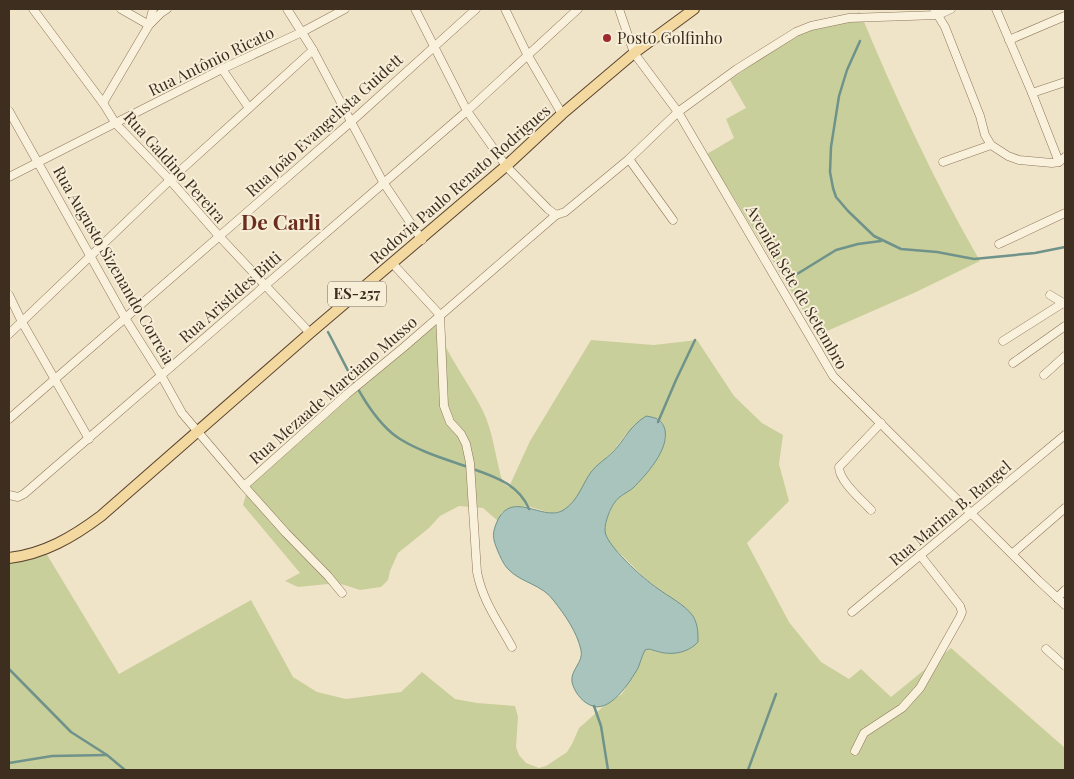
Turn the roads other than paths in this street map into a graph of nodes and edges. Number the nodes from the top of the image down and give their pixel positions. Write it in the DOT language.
graph roads {
  1 [pos="33,9"];
  2 [pos="121,9"];
  3 [pos="153,9"];
  4 [pos="167,9"];
  5 [pos="287,9"];
  6 [pos="345,9"];
  7 [pos="415,9"];
  8 [pos="476,9"];
  9 [pos="505,9"];
  10 [pos="578,9"];
  11 [pos="618,9"];
  12 [pos="694,9"];
  13 [pos="951,9"];
  14 [pos="996,9"];
  15 [pos="936,12"];
  16 [pos="1065,16"];
  17 [pos="149,24"];
  18 [pos="302,32"];
  19 [pos="1009,40"];
  20 [pos="434,45"];
  21 [pos="312,50"];
  22 [pos="634,53"];
  23 [pos="527,54"];
  24 [pos="222,69"];
  25 [pos="1065,82"];
  26 [pos="1032,93"];
  27 [pos="103,103"];
  28 [pos="249,108"];
  29 [pos="9,111"];
  30 [pos="467,111"];
  31 [pos="678,112"];
  32 [pos="562,114"];
  33 [pos="352,121"];
  34 [pos="116,124"];
  35 [pos="990,145"];
  36 [pos="629,159"];
  37 [pos="1062,159"];
  38 [pos="39,162"];
  39 [pos="943,162"];
  40 [pos="506,166"];
  41 [pos="9,177"];
  42 [pos="170,180"];
  43 [pos="383,182"];
  44 [pos="1065,213"];
  45 [pos="556,215"];
  46 [pos="673,220"];
  47 [pos="219,236"];
  48 [pos="422,240"];
  49 [pos="999,244"];
  50 [pos="90,256"];
  51 [pos="393,264"];
  52 [pos="264,286"];
  53 [pos="9,295"];
  54 [pos="1050,295"];
  55 [pos="1064,304"];
  56 [pos="440,315"];
  57 [pos="126,318"];
  58 [pos="22,322"];
  59 [pos="1065,326"];
  60 [pos="9,334"];
  61 [pos="310,334"];
  62 [pos="1004,341"];
  63 [pos="1065,356"];
  64 [pos="1013,363"];
  65 [pos="161,375"];
  66 [pos="1044,375"];
  67 [pos="55,379"];
  68 [pos="9,419"];
  69 [pos="881,423"];
  70 [pos="198,431"];
  71 [pos="1065,435"];
  72 [pos="89,440"];
  73 [pos="244,486"];
  74 [pos="9,495"];
  75 [pos="1065,508"];
  76 [pos="871,510"];
  77 [pos="971,512"];
  78 [pos="1012,554"];
  79 [pos="920,555"];
  80 [pos="9,558"];
  81 [pos="1065,590"];
  82 [pos="342,593"];
  83 [pos="1058,598"];
  84 [pos="1065,605"];
  85 [pos="852,612"];
  86 [pos="512,647"];
  87 [pos="1046,649"];
  88 [pos="1065,666"];
  89 [pos="855,751"];
  1 -- 27 [label="street, Rua Galdino Pereira"];
  2 -- 17 [label="street"];
  3 -- 17 [label="street"];
  4 -- 17 [label="street"];
  5 -- 18 [label="street"];
  6 -- 18 [label="street, Rua Antônio Ricato"];
  7 -- 20 [label="street"];
  8 -- 20 [label="street, Rua João Evangelista Guidett"];
  9 -- 23 [label="street"];
  10 -- 23 [label="street, Rua Aristides Bitti"];
  11 -- 22 [label="street, Avenida Sete de Setembro"];
  12 -- 22 [label="main road, Rodovia Paulo Renato Rodrigues / ES-257"];
  13 -- 15 [label="street"];
  14 -- 19 [label="street"];
  15 -- 31 [label="street, Rua Mezaade Marciano Musso"];
  15 -- 35 [label="street"];
  16 -- 19 [label="street"];
  17 -- 27 [label="street"];
  18 -- 21 [label="street"];
  18 -- 24 [label="street, Rua Antônio Ricato"];
  19 -- 26 [label="street"];
  20 -- 30 [label="street"];
  20 -- 33 [label="street, Rua João Evangelista Guidett"];
  21 -- 28 [label="street"];
  21 -- 33 [label="street"];
  22 -- 31 [label="street, Avenida Sete de Setembro"];
  22 -- 32 [label="main road, Rodovia Paulo Renato Rodrigues / ES-257"];
  23 -- 30 [label="street, Rua Aristides Bitti"];
  23 -- 32 [label="street"];
  24 -- 28 [label="street"];
  24 -- 34 [label="street, Rua Antônio Ricato"];
  25 -- 26 [label="street"];
  26 -- 37 [label="street"];
  27 -- 34 [label="street, Rua Galdino Pereira"];
  28 -- 42 [label="street"];
  29 -- 38 [label="street, Rua Augusto Sizenando Correia"];
  30 -- 40 [label="street"];
  30 -- 43 [label="street, Rua Aristides Bitti"];
  31 -- 36 [label="street, Rua Mezaade Marciano Musso"];
  31 -- 69 [label="street, Avenida Sete de Setembro"];
  32 -- 40 [label="main road, Rodovia Paulo Renato Rodrigues / ES-257"];
  33 -- 43 [label="street"];
  33 -- 47 [label="street, Rua João Evangelista Guidett"];
  34 -- 38 [label="street, Rua Antônio Ricato"];
  34 -- 42 [label="street, Rua Galdino Pereira"];
  35 -- 37 [label="street"];
  35 -- 39 [label="street"];
  36 -- 45 [label="street, Rua Mezaade Marciano Musso"];
  36 -- 46 [label="street"];
  38 -- 41 [label="street, Rua Antônio Ricato"];
  38 -- 50 [label="street, Rua Augusto Sizenando Correia"];
  40 -- 45 [label="street"];
  40 -- 48 [label="main road, Rodovia Paulo Renato Rodrigues / ES-257"];
  42 -- 47 [label="street, Rua Galdino Pereira"];
  42 -- 50 [label="street"];
  43 -- 48 [label="street"];
  43 -- 52 [label="street, Rua Aristides Bitti"];
  44 -- 49 [label="street"];
  45 -- 56 [label="street, Rua Mezaade Marciano Musso"];
  47 -- 52 [label="street, Rua Galdino Pereira"];
  47 -- 57 [label="street, Rua João Evangelista Guidett"];
  48 -- 51 [label="main road, Rodovia Paulo Renato Rodrigues / ES-257"];
  50 -- 57 [label="street, Rua Augusto Sizenando Correia"];
  50 -- 58 [label="street"];
  51 -- 56 [label="street"];
  51 -- 61 [label="main road, Rodovia Paulo Renato Rodrigues / ES-257"];
  52 -- 61 [label="street, Rua Galdino Pereira"];
  52 -- 65 [label="street, Rua Aristides Bitti"];
  53 -- 58 [label="street"];
  54 -- 55 [label="street"];
  55 -- 62 [label="street"];
  56 -- 73 [label="street, Rua Mezaade Marciano Musso"];
  56 -- 86 [label="street"];
  57 -- 65 [label="street, Rua Augusto Sizenando Correia"];
  57 -- 67 [label="street, Rua João Evangelista Guidett"];
  58 -- 60 [label="street"];
  58 -- 67 [label="street"];
  59 -- 64 [label="street"];
  61 -- 70 [label="main road, Rodovia Paulo Renato Rodrigues / ES-257"];
  63 -- 66 [label="street"];
  65 -- 70 [label="street, Rua Augusto Sizenando Correia"];
  65 -- 72 [label="street, Rua Aristides Bitti"];
  67 -- 68 [label="street, Rua João Evangelista Guidett"];
  67 -- 72 [label="street"];
  69 -- 76 [label="street"];
  69 -- 77 [label="street, Avenida Sete de Setembro"];
  70 -- 73 [label="street, Rua Augusto Sizenando Correia"];
  70 -- 80 [label="main road, Rodovia Paulo Renato Rodrigues / ES-257"];
  71 -- 77 [label="street, Rua Marina B. Rangel"];
  72 -- 74 [label="street, Rua Aristides Bitti"];
  73 -- 82 [label="street, Rua Augusto Sizenando Correia"];
  75 -- 78 [label="street"];
  77 -- 78 [label="street, Avenida Sete de Setembro"];
  77 -- 79 [label="street, Rua Marina B. Rangel"];
  78 -- 83 [label="street, Avenida Sete de Setembro"];
  79 -- 85 [label="street, Rua Marina B. Rangel"];
  79 -- 89 [label="street"];
  81 -- 83 [label="street"];
  83 -- 84 [label="street, Avenida Sete de Setembro"];
  87 -- 88 [label="street"];
}
